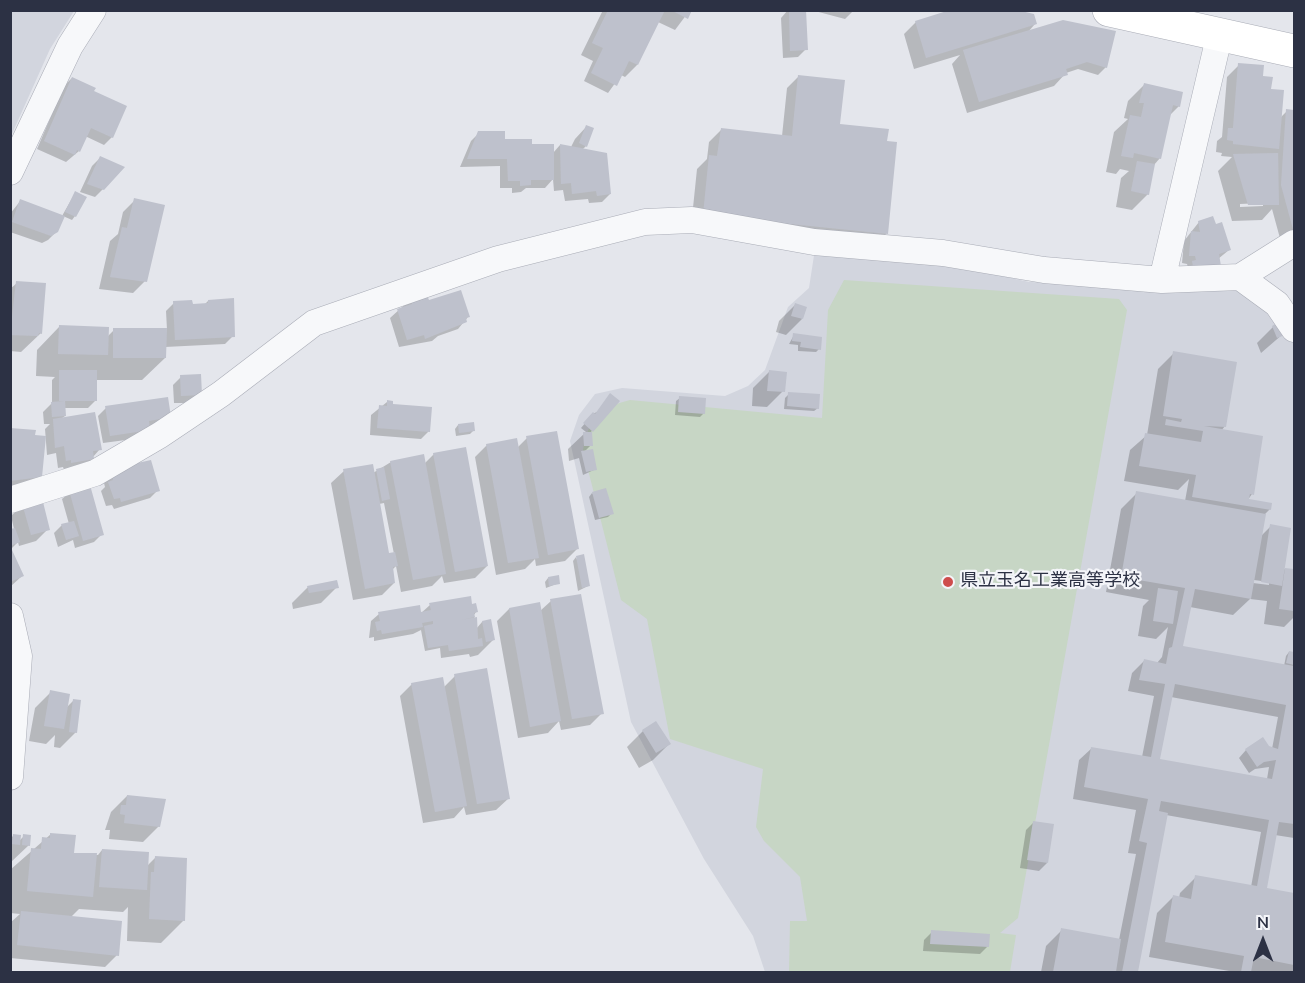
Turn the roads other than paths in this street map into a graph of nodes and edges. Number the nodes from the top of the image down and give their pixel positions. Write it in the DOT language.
graph roads {
  1 [pos="93,10"];
  2 [pos="1109,10"];
  3 [pos="1220,33"];
  4 [pos="1294,51"];
  5 [pos="10,172"];
  6 [pos="1294,243"];
  7 [pos="1240,277"];
  8 [pos="1162,280"];
  9 [pos="1294,329"];
  10 [pos="10,500"];
  11 [pos="10,616"];
  12 [pos="10,777"];
  1 -- 5 [label="street"];
  2 -- 3 [label="main road"];
  3 -- 4 [label="main road"];
  3 -- 8 [label="street"];
  6 -- 7 [label="street"];
  7 -- 8 [label="street"];
  7 -- 9 [label="street"];
  8 -- 10 [label="street"];
  11 -- 12 [label="street"];
}
